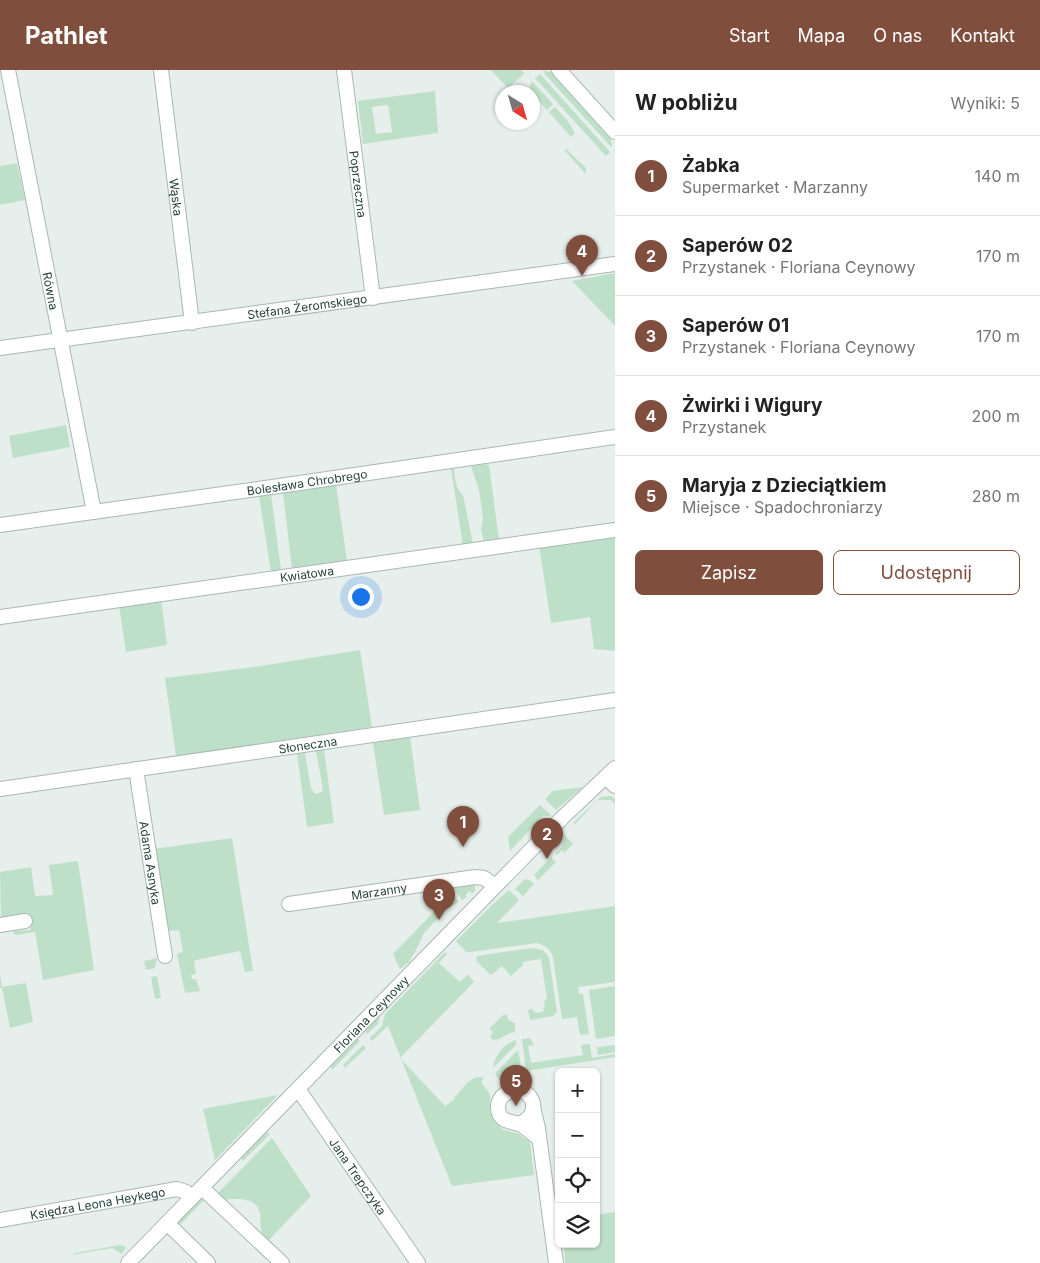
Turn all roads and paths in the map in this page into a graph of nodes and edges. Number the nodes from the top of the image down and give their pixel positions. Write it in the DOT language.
graph roads {
  1 [pos="8,70"];
  2 [pos="161,70"];
  3 [pos="344,70"];
  4 [pos="559,70"];
  5 [pos="615,132"];
  6 [pos="615,264"];
  7 [pos="373,298"];
  8 [pos="192,323"];
  9 [pos="60,341"];
  10 [pos="0,348"];
  11 [pos="615,437"];
  12 [pos="94,512"];
  13 [pos="0,525"];
  14 [pos="615,530"];
  15 [pos="0,617"];
  16 [pos="615,700"];
  17 [pos="136,769"];
  18 [pos="612,777"];
  19 [pos="0,788"];
  20 [pos="495,886"];
  21 [pos="289,904"];
  22 [pos="25,922"];
  23 [pos="0,925"];
  24 [pos="165,956"];
  25 [pos="298,1089"];
  26 [pos="533,1107"];
  27 [pos="519,1124"];
  28 [pos="538,1138"];
  29 [pos="197,1193"];
  30 [pos="0,1220"];
  31 [pos="167,1223"];
  32 [pos="128,1263"];
  33 [pos="208,1263"];
  34 [pos="282,1263"];
  35 [pos="418,1263"];
  36 [pos="556,1263"];
  1 -- 9 [label="street, Równa"];
  2 -- 8 [label="street, Wąska"];
  3 -- 7 [label="street, Poprzeczna"];
  4 -- 5 [label="street"];
  6 -- 7 [label="street, Stefana Żeromskiego"];
  7 -- 8 [label="street, Stefana Żeromskiego"];
  8 -- 9 [label="street, Stefana Żeromskiego"];
  9 -- 10 [label="street, Stefana Żeromskiego"];
  9 -- 12 [label="street, Równa"];
  11 -- 12 [label="street, Bolesława Chrobrego"];
  12 -- 13 [label="street, Bolesława Chrobrego"];
  14 -- 15 [label="street, Kwiatowa"];
  16 -- 17 [label="street, Słoneczna"];
  17 -- 19 [label="street, Słoneczna"];
  17 -- 24 [label="street, Adama Asnyka"];
  18 -- 20 [label="street, Floriana Ceynowy"];
  20 -- 21 [label="street, Marzanny"];
  20 -- 25 [label="street, Floriana Ceynowy"];
  22 -- 23 [label="street"];
  25 -- 29 [label="street, Floriana Ceynowy"];
  25 -- 35 [label="street, Jana Trepczyka"];
  26 -- 27 [label="street"];
  26 -- 27 [label="street"];
  26 -- 28 [label="street"];
  27 -- 28 [label="street"];
  28 -- 36 [label="street"];
  29 -- 30 [label="street, Księdza Leona Heykego"];
  29 -- 31 [label="street, Floriana Ceynowy"];
  29 -- 34 [label="street"];
  31 -- 32 [label="street, Floriana Ceynowy"];
  31 -- 33 [label="street"];
}
